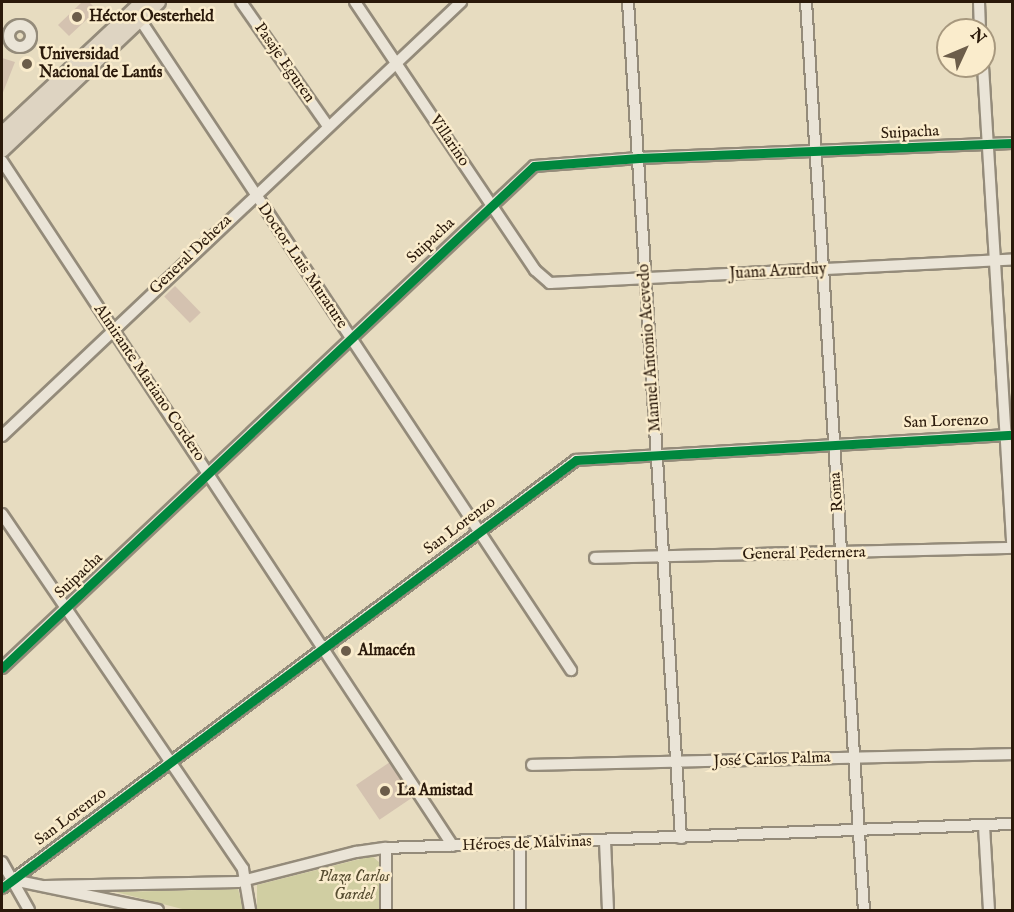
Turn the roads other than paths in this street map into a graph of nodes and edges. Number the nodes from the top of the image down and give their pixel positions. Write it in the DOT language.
graph roads {
  1 [pos="158,2"];
  2 [pos="242,2"];
  3 [pos="355,2"];
  4 [pos="461,2"];
  5 [pos="628,2"];
  6 [pos="806,2"];
  7 [pos="979,2"];
  8 [pos="139,10"];
  9 [pos="980,18"];
  10 [pos="396,61"];
  11 [pos="984,78"];
  12 [pos="327,125"];
  13 [pos="2,134"];
  14 [pos="1012,143"];
  15 [pos="987,144"];
  16 [pos="2,150"];
  17 [pos="815,153"];
  18 [pos="639,158"];
  19 [pos="2,161"];
  20 [pos="254,195"];
  21 [pos="491,205"];
  22 [pos="1012,260"];
  23 [pos="995,261"];
  24 [pos="822,270"];
  25 [pos="544,280"];
  26 [pos="645,280"];
  27 [pos="113,330"];
  28 [pos="350,337"];
  29 [pos="1009,435"];
  30 [pos="2,436"];
  31 [pos="833,442"];
  32 [pos="658,453"];
  33 [pos="210,474"];
  34 [pos="2,513"];
  35 [pos="479,532"];
  36 [pos="1012,547"];
  37 [pos="841,554"];
  38 [pos="664,556"];
  39 [pos="595,558"];
  40 [pos="67,608"];
  41 [pos="324,647"];
  42 [pos="2,668"];
  43 [pos="571,670"];
  44 [pos="1012,754"];
  45 [pos="854,757"];
  46 [pos="171,760"];
  47 [pos="676,764"];
  48 [pos="532,765"];
  49 [pos="1012,824"];
  50 [pos="984,826"];
  51 [pos="859,830"];
  52 [pos="681,838"];
  53 [pos="605,841"];
  54 [pos="520,844"];
  55 [pos="453,846"];
  56 [pos="386,848"];
  57 [pos="2,862"];
  58 [pos="13,879"];
  59 [pos="247,880"];
  60 [pos="45,886"];
  61 [pos="2,888"];
  62 [pos="29,910"];
  63 [pos="158,910"];
  64 [pos="250,910"];
  65 [pos="386,910"];
  66 [pos="520,910"];
  67 [pos="608,910"];
  68 [pos="864,910"];
  69 [pos="989,910"];
  1 -- 8 [label="main road"];
  2 -- 12 [label="street, Pasaje Eguren"];
  3 -- 10 [label="street, Villarino"];
  4 -- 10 [label="street, General Deheza"];
  5 -- 18 [label="street, Manuel Antonio Acevedo"];
  6 -- 17 [label="street, Roma"];
  7 -- 9 [label="street"];
  8 -- 13 [label="main road"];
  8 -- 16 [label="main road"];
  8 -- 20 [label="street, Doctor Luis Murature"];
  10 -- 12 [label="street, General Deheza"];
  10 -- 21 [label="street, Villarino"];
  11 -- 15 [label="street"];
  12 -- 20 [label="street, General Deheza"];
  14 -- 15 [label="street, Suipacha"];
  15 -- 17 [label="street, Suipacha"];
  15 -- 23 [label="street"];
  17 -- 18 [label="street, Suipacha"];
  17 -- 24 [label="street, Roma"];
  18 -- 21 [label="street, Suipacha"];
  18 -- 26 [label="street, Manuel Antonio Acevedo"];
  19 -- 27 [label="street, Almirante Mariano Cordero"];
  20 -- 27 [label="street, General Deheza"];
  20 -- 28 [label="street, Doctor Luis Murature"];
  21 -- 25 [label="street, Villarino"];
  21 -- 28 [label="street, Suipacha"];
  22 -- 23 [label="street, Juana Azurduy"];
  23 -- 24 [label="street, Juana Azurduy"];
  23 -- 29 [label="street"];
  24 -- 26 [label="street, Juana Azurduy"];
  24 -- 31 [label="street, Roma"];
  25 -- 26 [label="street, Juana Azurduy"];
  26 -- 32 [label="street, Manuel Antonio Acevedo"];
  27 -- 30 [label="street, General Deheza"];
  27 -- 33 [label="street, Almirante Mariano Cordero"];
  28 -- 33 [label="street, Suipacha"];
  28 -- 35 [label="street, Doctor Luis Murature"];
  29 -- 31 [label="street, San Lorenzo"];
  29 -- 36 [label="street"];
  31 -- 32 [label="street, San Lorenzo"];
  31 -- 37 [label="street, Roma"];
  32 -- 35 [label="street, San Lorenzo"];
  32 -- 38 [label="street, Manuel Antonio Acevedo"];
  33 -- 40 [label="street, Suipacha"];
  33 -- 41 [label="street, Almirante Mariano Cordero"];
  34 -- 40 [label="street"];
  35 -- 41 [label="street, San Lorenzo"];
  35 -- 43 [label="street, Doctor Luis Murature"];
  36 -- 37 [label="street, General Pedernera"];
  37 -- 38 [label="street, General Pedernera"];
  37 -- 45 [label="street, Roma"];
  38 -- 39 [label="street, General Pedernera"];
  38 -- 47 [label="street, Manuel Antonio Acevedo"];
  40 -- 42 [label="street, Suipacha"];
  40 -- 46 [label="street"];
  41 -- 46 [label="street, San Lorenzo"];
  41 -- 55 [label="street, Almirante Mariano Cordero"];
  44 -- 45 [label="street, José Carlos Palma"];
  45 -- 47 [label="street, José Carlos Palma"];
  45 -- 51 [label="street, Roma"];
  46 -- 58 [label="street, San Lorenzo"];
  46 -- 59 [label="street"];
  47 -- 48 [label="street, José Carlos Palma"];
  47 -- 52 [label="street, Manuel Antonio Acevedo"];
  49 -- 50 [label="street, Héroes de Malvinas"];
  50 -- 51 [label="street, Héroes de Malvinas"];
  50 -- 69 [label="street"];
  51 -- 52 [label="street, Héroes de Malvinas"];
  51 -- 68 [label="street, Roma"];
  52 -- 53 [label="street, Héroes de Malvinas"];
  53 -- 54 [label="street, Héroes de Malvinas"];
  53 -- 67 [label="street"];
  54 -- 55 [label="street, Héroes de Malvinas"];
  54 -- 66 [label="street"];
  55 -- 56 [label="street, Héroes de Malvinas"];
  56 -- 59 [label="street, Héroes de Malvinas"];
  56 -- 65 [label="street"];
  57 -- 58 [label="street"];
  58 -- 60 [label="street, Héroes de Malvinas"];
  58 -- 61 [label="street, San Lorenzo"];
  58 -- 62 [label="street"];
  59 -- 60 [label="street, Héroes de Malvinas"];
  59 -- 64 [label="street"];
  60 -- 63 [label="street, Héroes de Malvinas"];
}
